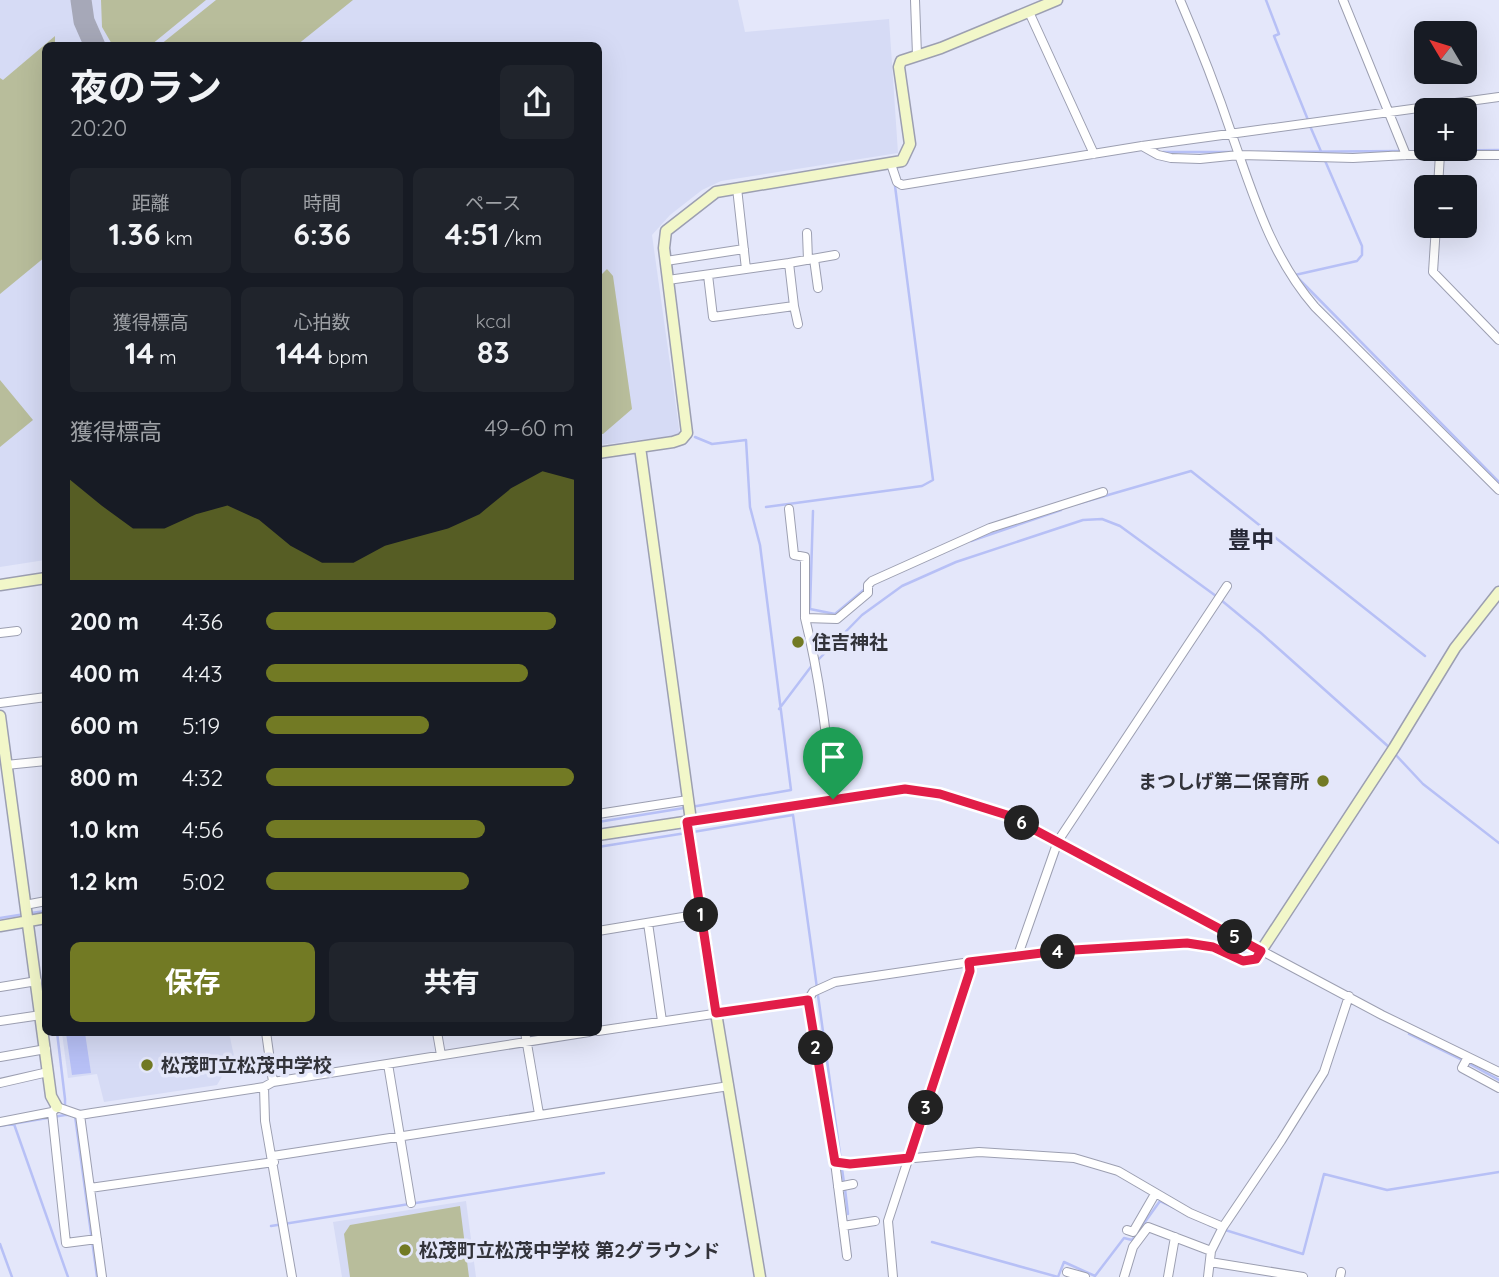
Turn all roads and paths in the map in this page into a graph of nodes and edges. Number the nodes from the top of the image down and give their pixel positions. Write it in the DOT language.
graph roads {
  1 [pos="915,0"];
  2 [pos="1057,0"];
  3 [pos="1180,0"];
  4 [pos="1343,0"];
  5 [pos="1029,12"];
  6 [pos="917,55"];
  7 [pos="1499,97"];
  8 [pos="1389,112"];
  9 [pos="1232,135"];
  10 [pos="1142,146"];
  11 [pos="1094,154"];
  12 [pos="1406,155"];
  13 [pos="1414,155"];
  14 [pos="1477,155"];
  15 [pos="1499,155"];
  16 [pos="1239,156"];
  17 [pos="891,164"];
  18 [pos="737,188"];
  19 [pos="807,233"];
  20 [pos="1435,238"];
  21 [pos="744,249"];
  22 [pos="835,255"];
  23 [pos="811,259"];
  24 [pos="666,261"];
  25 [pos="789,263"];
  26 [pos="746,270"];
  27 [pos="708,275"];
  28 [pos="668,281"];
  29 [pos="818,288"];
  30 [pos="794,306"];
  31 [pos="798,324"];
  32 [pos="1499,340"];
  33 [pos="640,447"];
  34 [pos="602,452"];
  35 [pos="1499,490"];
  36 [pos="1103,492"];
  37 [pos="789,509"];
  38 [pos="42,579"];
  39 [pos="0,585"];
  40 [pos="1227,586"];
  41 [pos="1499,593"];
  42 [pos="805,618"];
  43 [pos="17,631"];
  44 [pos="0,633"];
  45 [pos="42,698"];
  46 [pos="0,703"];
  47 [pos="0,716"];
  48 [pos="42,761"];
  49 [pos="6,765"];
  50 [pos="833,799"];
  51 [pos="688,800"];
  52 [pos="602,813"];
  53 [pos="689,821"];
  54 [pos="602,834"];
  55 [pos="1058,841"];
  56 [pos="42,904"];
  57 [pos="27,913"];
  58 [pos="701,915"];
  59 [pos="42,917"];
  60 [pos="648,923"];
  61 [pos="0,926"];
  62 [pos="602,930"];
  63 [pos="1261,951"];
  64 [pos="1018,955"];
  65 [pos="969,962"];
  66 [pos="37,981"];
  67 [pos="0,987"];
  68 [pos="1349,996"];
  69 [pos="808,1000"];
  70 [pos="716,1013"];
  71 [pos="41,1015"];
  72 [pos="0,1021"];
  73 [pos="662,1021"];
  74 [pos="42,1022"];
  75 [pos="602,1030"];
  76 [pos="44,1036"];
  77 [pos="267,1036"];
  78 [pos="438,1036"];
  79 [pos="525,1036"];
  80 [pos="566,1036"];
  81 [pos="526,1043"];
  82 [pos="46,1049"];
  83 [pos="441,1055"];
  84 [pos="0,1057"];
  85 [pos="1468,1057"];
  86 [pos="388,1063"];
  87 [pos="48,1072"];
  88 [pos="1499,1072"];
  89 [pos="273,1082"];
  90 [pos="0,1083"];
  91 [pos="729,1086"];
  92 [pos="264,1087"];
  93 [pos="1499,1088"];
  94 [pos="55,1110"];
  95 [pos="538,1114"];
  96 [pos="80,1115"];
  97 [pos="0,1122"];
  98 [pos="400,1135"];
  99 [pos="909,1158"];
  100 [pos="273,1159"];
  101 [pos="835,1162"];
  102 [pos="853,1184"];
  103 [pos="838,1187"];
  104 [pos="90,1188"];
  105 [pos="1155,1194"];
  106 [pos="411,1203"];
  107 [pos="874,1221"];
  108 [pos="843,1226"];
  109 [pos="1223,1227"];
  110 [pos="1127,1230"];
  111 [pos="1175,1237"];
  112 [pos="97,1239"];
  113 [pos="1211,1251"];
  114 [pos="847,1256"];
  115 [pos="1210,1262"];
  116 [pos="1067,1272"];
  117 [pos="102,1277"];
  118 [pos="292,1277"];
  119 [pos="760,1277"];
  120 [pos="893,1277"];
  121 [pos="1085,1277"];
  122 [pos="1124,1277"];
  123 [pos="1168,1277"];
  124 [pos="1208,1277"];
  125 [pos="1303,1277"];
  1 -- 6 [label="street"];
  2 -- 5 [label="street"];
  3 -- 9 [label="street"];
  4 -- 8 [label="street"];
  5 -- 6 [label="street"];
  5 -- 11 [label="street"];
  6 -- 17 [label="street"];
  7 -- 8 [label="street"];
  8 -- 9 [label="street"];
  8 -- 12 [label="street"];
  9 -- 10 [label="street"];
  9 -- 16 [label="street"];
  10 -- 11 [label="street"];
  10 -- 16 [label="street"];
  11 -- 17 [label="street"];
  12 -- 13 [label="street"];
  12 -- 16 [label="street"];
  14 -- 15 [label="street"];
  16 -- 35 [label="street"];
  17 -- 18 [label="street"];
  18 -- 21 [label="street"];
  18 -- 24 [label="street"];
  19 -- 23 [label="street"];
  20 -- 32 [label="street"];
  21 -- 24 [label="street"];
  21 -- 26 [label="street"];
  22 -- 23 [label="street"];
  23 -- 25 [label="street"];
  23 -- 29 [label="street"];
  24 -- 28 [label="street"];
  25 -- 26 [label="street"];
  25 -- 30 [label="street"];
  26 -- 27 [label="street"];
  27 -- 28 [label="street"];
  27 -- 30 [label="street"];
  28 -- 33 [label="street"];
  30 -- 31 [label="street"];
  33 -- 34 [label="street"];
  33 -- 51 [label="street"];
  36 -- 42 [label="street"];
  37 -- 42 [label="street"];
  38 -- 39 [label="street"];
  40 -- 55 [label="street"];
  41 -- 63 [label="street"];
  42 -- 50 [label="street"];
  43 -- 44 [label="street"];
  45 -- 46 [label="street"];
  47 -- 49 [label="street"];
  48 -- 49 [label="street"];
  49 -- 57 [label="street"];
  50 -- 53 [label="street"];
  50 -- 55 [label="street"];
  51 -- 52 [label="street"];
  51 -- 53 [label="street"];
  53 -- 54 [label="street"];
  53 -- 58 [label="street"];
  55 -- 63 [label="street"];
  55 -- 64 [label="street"];
  56 -- 57 [label="street"];
  57 -- 59 [label="street"];
  57 -- 61 [label="street"];
  57 -- 66 [label="street"];
  58 -- 60 [label="street"];
  58 -- 70 [label="street"];
  60 -- 62 [label="street"];
  60 -- 73 [label="street"];
  63 -- 64 [label="street"];
  63 -- 68 [label="street"];
  64 -- 65 [label="street"];
  65 -- 69 [label="street"];
  65 -- 99 [label="street"];
  66 -- 67 [label="street"];
  66 -- 71 [label="street"];
  68 -- 85 [label="street"];
  68 -- 109 [label="street"];
  69 -- 70 [label="street"];
  69 -- 101 [label="street"];
  70 -- 73 [label="street"];
  70 -- 91 [label="street"];
  71 -- 72 [label="street"];
  71 -- 74 [label="street"];
  73 -- 75 [label="street"];
  76 -- 82 [label="street"];
  77 -- 89 [label="street"];
  78 -- 83 [label="street"];
  79 -- 81 [label="street"];
  80 -- 81 [label="street"];
  81 -- 83 [label="street"];
  81 -- 95 [label="street"];
  82 -- 84 [label="street"];
  82 -- 87 [label="street"];
  83 -- 86 [label="street"];
  85 -- 88 [label="street"];
  85 -- 93 [label="street"];
  86 -- 89 [label="street"];
  86 -- 98 [label="street"];
  87 -- 90 [label="street"];
  87 -- 94 [label="street"];
  89 -- 92 [label="street"];
  91 -- 95 [label="street"];
  91 -- 119 [label="street"];
  92 -- 96 [label="street"];
  92 -- 100 [label="street"];
  94 -- 96 [label="street"];
  94 -- 97 [label="street"];
  94 -- 112 [label="street"];
  95 -- 98 [label="street"];
  96 -- 104 [label="street"];
  98 -- 100 [label="street"];
  98 -- 106 [label="street"];
  99 -- 101 [label="street"];
  99 -- 105 [label="street"];
  99 -- 120 [label="street"];
  100 -- 104 [label="street"];
  100 -- 118 [label="street"];
  101 -- 103 [label="street"];
  102 -- 103 [label="street"];
  103 -- 108 [label="street"];
  104 -- 112 [label="street"];
  105 -- 109 [label="street"];
  105 -- 110 [label="street"];
  107 -- 108 [label="street"];
  108 -- 114 [label="street"];
  109 -- 113 [label="street"];
  111 -- 113 [label="street"];
  111 -- 122 [label="street"];
  111 -- 123 [label="street"];
  112 -- 117 [label="street"];
  113 -- 115 [label="street"];
  115 -- 124 [label="street"];
  115 -- 125 [label="street"];
  116 -- 121 [label="street"];
}
